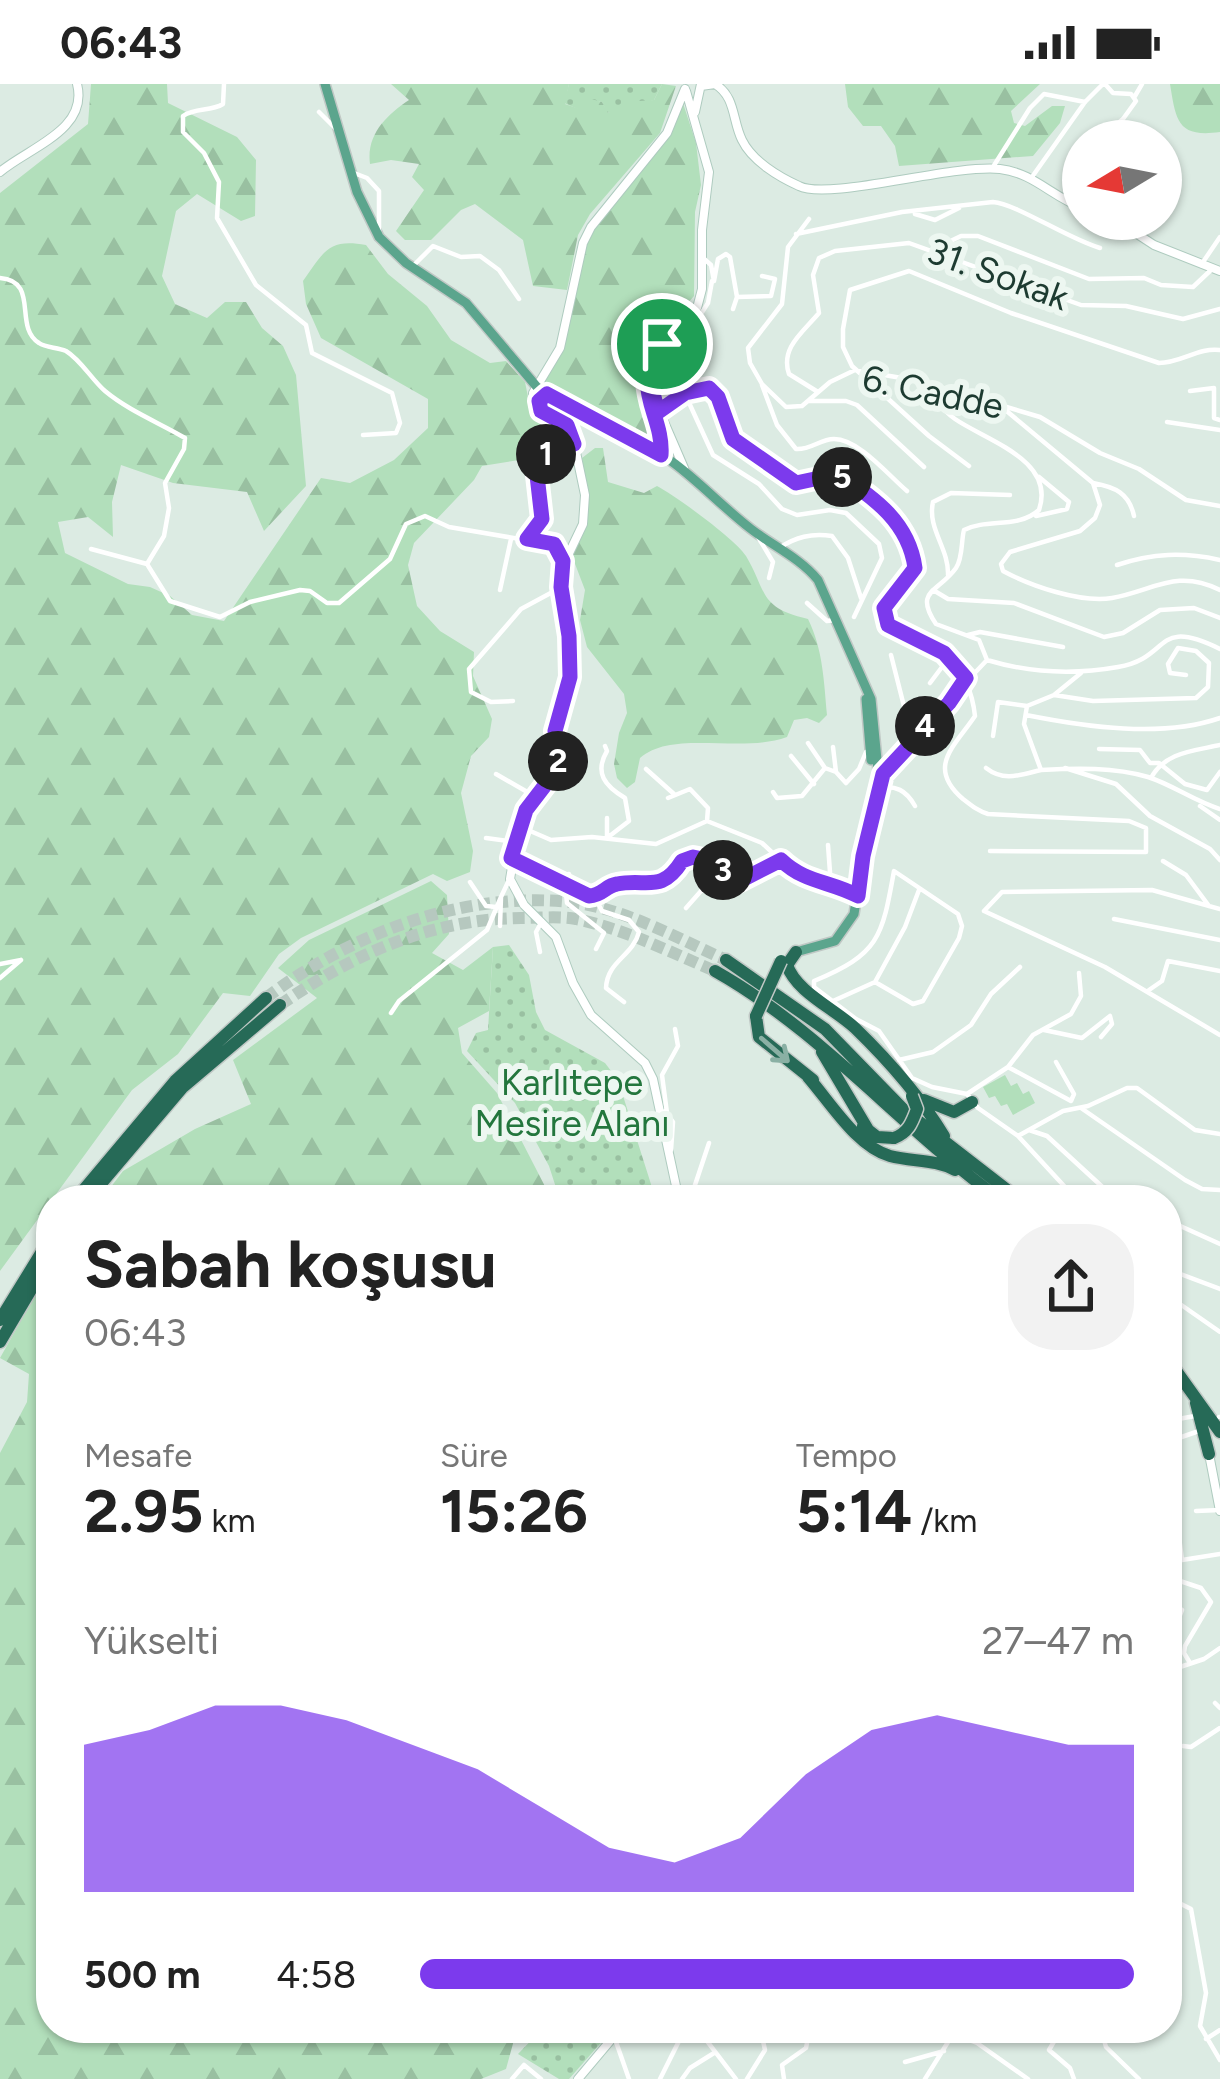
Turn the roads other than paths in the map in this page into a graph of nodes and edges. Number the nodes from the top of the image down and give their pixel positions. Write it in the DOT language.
graph roads {
  1 [pos="77,84"];
  2 [pos="224,84"];
  3 [pos="326,84"];
  4 [pos="1104,84"];
  5 [pos="1142,84"];
  6 [pos="686,87"];
  7 [pos="700,88"];
  8 [pos="1135,96"];
  9 [pos="1085,101"];
  10 [pos="319,112"];
  11 [pos="695,120"];
  12 [pos="1120,120"];
  13 [pos="338,132"];
  14 [pos="993,169"];
  15 [pos="351,171"];
  16 [pos="0,172"];
  17 [pos="1032,177"];
  18 [pos="1062,195"];
  19 [pos="959,208"];
  20 [pos="911,212"];
  21 [pos="809,219"];
  22 [pos="796,234"];
  23 [pos="379,237"];
  24 [pos="1220,237"];
  25 [pos="1146,240"];
  26 [pos="1100,248"];
  27 [pos="932,250"];
  28 [pos="702,257"];
  29 [pos="412,267"];
  30 [pos="1211,268"];
  31 [pos="762,276"];
  32 [pos="0,278"];
  33 [pos="712,281"];
  34 [pos="737,297"];
  35 [pos="519,299"];
  36 [pos="733,309"];
  37 [pos="1220,309"];
  38 [pos="698,320"];
  39 [pos="662,344"];
  40 [pos="1220,350"];
  41 [pos="854,370"];
  42 [pos="919,381"];
  43 [pos="762,384"];
  44 [pos="537,391"];
  45 [pos="818,392"];
  46 [pos="1190,392"];
  47 [pos="685,393"];
  48 [pos="808,401"];
  49 [pos="999,404"];
  50 [pos="658,412"];
  51 [pos="1220,419"];
  52 [pos="1167,422"];
  53 [pos="1220,430"];
  54 [pos="364,435"];
  55 [pos="574,444"];
  56 [pos="660,456"];
  57 [pos="969,466"];
  58 [pos="924,467"];
  59 [pos="1039,477"];
  60 [pos="1093,483"];
  61 [pos="696,484"];
  62 [pos="907,491"];
  63 [pos="1010,494"];
  64 [pos="1220,506"];
  65 [pos="1134,516"];
  66 [pos="1031,518"];
  67 [pos="755,532"];
  68 [pos="512,538"];
  69 [pos="527,539"];
  70 [pos="779,548"];
  71 [pos="91,549"];
  72 [pos="1220,560"];
  73 [pos="563,561"];
  74 [pos="147,565"];
  75 [pos="1117,565"];
  76 [pos="948,575"];
  77 [pos="769,578"];
  78 [pos="561,587"];
  79 [pos="500,590"];
  80 [pos="933,590"];
  81 [pos="1220,590"];
  82 [pos="862,599"];
  83 [pos="807,603"];
  84 [pos="854,617"];
  85 [pos="1220,618"];
  86 [pos="835,620"];
  87 [pos="968,635"];
  88 [pos="1063,647"];
  89 [pos="1220,649"];
  90 [pos="891,656"];
  91 [pos="949,658"];
  92 [pos="987,660"];
  93 [pos="1082,671"];
  94 [pos="1186,675"];
  95 [pos="966,678"];
  96 [pos="930,682"];
  97 [pos="865,685"];
  98 [pos="1054,695"];
  99 [pos="513,701"];
  100 [pos="1027,706"];
  101 [pos="1026,715"];
  102 [pos="1220,718"];
  103 [pos="868,730"];
  104 [pos="916,735"];
  105 [pos="993,736"];
  106 [pos="808,743"];
  107 [pos="605,746"];
  108 [pos="1220,746"];
  109 [pos="833,747"];
  110 [pos="1099,749"];
  111 [pos="873,750"];
  112 [pos="790,756"];
  113 [pos="532,758"];
  114 [pos="1159,763"];
  115 [pos="825,768"];
  116 [pos="880,768"];
  117 [pos="986,768"];
  118 [pos="1065,768"];
  119 [pos="646,769"];
  120 [pos="1041,770"];
  121 [pos="836,772"];
  122 [pos="1220,772"];
  123 [pos="496,774"];
  124 [pos="1151,778"];
  125 [pos="550,782"];
  126 [pos="814,784"];
  127 [pos="878,788"];
  128 [pos="773,792"];
  129 [pos="536,797"];
  130 [pos="1192,801"];
  131 [pos="915,806"];
  132 [pos="1220,809"];
  133 [pos="607,818"];
  134 [pos="1220,820"];
  135 [pos="707,821"];
  136 [pos="519,826"];
  137 [pos="486,838"];
  138 [pos="607,838"];
  139 [pos="515,842"];
  140 [pos="828,845"];
  141 [pos="990,850"];
  142 [pos="511,858"];
  143 [pos="781,860"];
  144 [pos="1220,860"];
  145 [pos="1163,861"];
  146 [pos="569,874"];
  147 [pos="555,877"];
  148 [pos="510,879"];
  149 [pos="470,882"];
  150 [pos="565,885"];
  151 [pos="732,885"];
  152 [pos="831,886"];
  153 [pos="919,890"];
  154 [pos="594,896"];
  155 [pos="858,896"];
  156 [pos="501,897"];
  157 [pos="1210,906"];
  158 [pos="496,908"];
  159 [pos="686,908"];
  160 [pos="1220,909"];
  161 [pos="1114,919"];
  162 [pos="542,921"];
  163 [pos="500,926"];
  164 [pos="1220,940"];
  165 [pos="596,949"];
  166 [pos="540,952"];
  167 [pos="796,952"];
  168 [pos="0,964"];
  169 [pos="1020,967"];
  170 [pos="1220,971"];
  171 [pos="1079,974"];
  172 [pos="0,978"];
  173 [pos="875,982"];
  174 [pos="1149,991"];
  175 [pos="266,998"];
  176 [pos="833,1001"];
  177 [pos="624,1002"];
  178 [pos="280,1005"];
  179 [pos="391,1013"];
  180 [pos="854,1028"];
  181 [pos="675,1029"];
  182 [pos="825,1029"];
  183 [pos="1040,1030"];
  184 [pos="807,1032"];
  185 [pos="1220,1034"];
  186 [pos="1101,1037"];
  187 [pos="899,1060"];
  188 [pos="1056,1063"];
  189 [pos="1008,1066"];
  190 [pos="808,1077"];
  191 [pos="913,1095"];
  192 [pos="973,1102"];
  193 [pos="1081,1108"];
  194 [pos="663,1109"];
  195 [pos="1029,1130"];
  196 [pos="941,1132"];
  197 [pos="870,1134"];
  198 [pos="1220,1134"];
  199 [pos="1018,1136"];
  200 [pos="709,1143"];
  201 [pos="952,1147"];
  202 [pos="972,1180"];
  203 [pos="89,1185"];
  204 [pos="100,1185"];
  205 [pos="676,1185"];
  206 [pos="695,1185"];
  207 [pos="979,1185"];
  208 [pos="1001,1185"];
  209 [pos="1063,1185"];
  210 [pos="1099,1185"];
  211 [pos="1220,1190"];
  212 [pos="1182,1227"];
  213 [pos="1220,1244"];
  214 [pos="36,1261"];
  215 [pos="1182,1275"];
  216 [pos="36,1281"];
  217 [pos="1220,1289"];
  218 [pos="1182,1305"];
  219 [pos="0,1320"];
  220 [pos="1220,1332"];
  221 [pos="0,1342"];
  222 [pos="1182,1375"];
  223 [pos="1182,1378"];
  224 [pos="1189,1387"];
  225 [pos="1194,1414"];
  226 [pos="1182,1417"];
  227 [pos="1182,1442"];
  228 [pos="1215,1442"];
  229 [pos="1220,1510"];
  230 [pos="1196,1511"];
  231 [pos="1220,1554"];
  232 [pos="1182,1561"];
  233 [pos="1182,1582"];
  234 [pos="1220,1648"];
  235 [pos="1190,1663"];
  236 [pos="1182,1665"];
  237 [pos="1220,1728"];
  238 [pos="1183,1746"];
  239 [pos="1182,1904"];
  240 [pos="1220,2030"];
  241 [pos="1206,2039"];
  242 [pos="607,2043"];
  243 [pos="620,2043"];
  244 [pos="680,2043"];
  245 [pos="708,2043"];
  246 [pos="763,2043"];
  247 [pos="807,2043"];
  248 [pos="947,2043"];
  249 [pos="976,2043"];
  250 [pos="1053,2043"];
  251 [pos="1105,2043"];
  252 [pos="944,2051"];
  253 [pos="715,2052"];
  254 [pos="1220,2060"];
  255 [pos="905,2062"];
  256 [pos="512,2079"];
  257 [pos="542,2079"];
  258 [pos="578,2079"];
  259 [pos="629,2079"];
  260 [pos="660,2079"];
  261 [pos="682,2079"];
  262 [pos="736,2079"];
  263 [pos="747,2079"];
  264 [pos="784,2079"];
  265 [pos="926,2079"];
  266 [pos="1028,2079"];
  267 [pos="1074,2079"];
  268 [pos="1139,2079"];
  1 -- 16 [label="main road"];
  2 -- 54 [label="street"];
  3 -- 13 [label="main road"];
  4 -- 8 [label="street"];
  4 -- 9 [label="street"];
  5 -- 8 [label="street"];
  6 -- 7 [label="main road"];
  6 -- 11 [label="main road"];
  6 -- 44 [label="main road"];
  7 -- 11 [label="main road"];
  7 -- 14 [label="main road"];
  8 -- 12 [label="street"];
  9 -- 14 [label="street"];
  9 -- 17 [label="street"];
  10 -- 13 [label="street"];
  11 -- 28 [label="main road"];
  13 -- 15 [label="main road"];
  14 -- 17 [label="main road"];
  15 -- 23 [label="main road"];
  15 -- 23 [label="street"];
  17 -- 18 [label="main road"];
  19 -- 20 [label="street"];
  19 -- 20 [label="street"];
  19 -- 26 [label="street"];
  20 -- 22 [label="street"];
  21 -- 22 [label="street"];
  22 -- 43 [label="street"];
  23 -- 29 [label="main road"];
  24 -- 30 [label="street"];
  25 -- 30 [label="main road"];
  27 -- 30 [label="street"];
  27 -- 37 [label="street, 31. Sokak"];
  27 -- 45 [label="street, 31. Sokak"];
  28 -- 33 [label="street"];
  28 -- 39 [label="main road"];
  29 -- 35 [label="street"];
  29 -- 44 [label="main road"];
  31 -- 34 [label="street"];
  32 -- 74 [label="street"];
  33 -- 34 [label="street"];
  33 -- 38 [label="street"];
  34 -- 36 [label="street"];
  39 -- 50 [label="main road"];
  39 -- 56 [label="main road"];
  40 -- 41 [label="street"];
  41 -- 42 [label="street, 6. Cadde"];
  41 -- 45 [label="street, 6. Cadde"];
  41 -- 57 [label="street"];
  42 -- 49 [label="street, 6. Cadde"];
  42 -- 59 [label="street"];
  43 -- 48 [label="street, 6. Cadde"];
  43 -- 62 [label="street"];
  44 -- 55 [label="main road"];
  44 -- 56 [label="main road"];
  45 -- 48 [label="street, 6. Cadde"];
  46 -- 51 [label="street"];
  47 -- 50 [label="street"];
  47 -- 82 [label="street"];
  47 -- 91 [label="street"];
  48 -- 58 [label="street"];
  49 -- 60 [label="street"];
  49 -- 64 [label="street, 6. Cadde"];
  50 -- 61 [label="main road"];
  52 -- 53 [label="street"];
  55 -- 69 [label="street"];
  55 -- 73 [label="main road"];
  56 -- 61 [label="main road"];
  59 -- 66 [label="street"];
  59 -- 66 [label="street"];
  60 -- 65 [label="street"];
  60 -- 81 [label="street"];
  61 -- 67 [label="main road"];
  63 -- 76 [label="street"];
  66 -- 76 [label="street"];
  67 -- 70 [label="main road"];
  67 -- 77 [label="street"];
  68 -- 69 [label="street"];
  68 -- 74 [label="street"];
  68 -- 79 [label="street"];
  69 -- 73 [label="street"];
  70 -- 82 [label="street"];
  70 -- 86 [label="main road"];
  71 -- 74 [label="street"];
  72 -- 75 [label="street"];
  73 -- 78 [label="main road"];
  76 -- 80 [label="street"];
  78 -- 99 [label="street"];
  78 -- 125 [label="main road"];
  80 -- 85 [label="street"];
  80 -- 87 [label="street"];
  82 -- 84 [label="street"];
  83 -- 86 [label="street"];
  86 -- 97 [label="main road"];
  87 -- 88 [label="street"];
  87 -- 92 [label="street"];
  89 -- 93 [label="street"];
  90 -- 104 [label="street"];
  91 -- 95 [label="street"];
  91 -- 96 [label="street"];
  92 -- 93 [label="street"];
  92 -- 95 [label="street"];
  93 -- 98 [label="street"];
  94 -- 98 [label="street"];
  95 -- 104 [label="street"];
  95 -- 141 [label="street"];
  97 -- 103 [label="main road"];
  97 -- 111 [label="main road"];
  98 -- 100 [label="street"];
  100 -- 101 [label="street"];
  100 -- 105 [label="street"];
  101 -- 102 [label="street"];
  101 -- 120 [label="street"];
  103 -- 111 [label="main road"];
  103 -- 116 [label="main road"];
  104 -- 116 [label="street"];
  106 -- 115 [label="street"];
  107 -- 138 [label="street"];
  108 -- 114 [label="street"];
  109 -- 121 [label="street"];
  110 -- 114 [label="street"];
  111 -- 116 [label="main road"];
  111 -- 121 [label="street"];
  112 -- 126 [label="street"];
  113 -- 125 [label="street"];
  114 -- 122 [label="street"];
  114 -- 124 [label="street"];
  115 -- 121 [label="street"];
  115 -- 126 [label="street"];
  116 -- 127 [label="main road"];
  117 -- 120 [label="street"];
  118 -- 120 [label="street"];
  118 -- 124 [label="street"];
  118 -- 144 [label="street"];
  119 -- 135 [label="street"];
  123 -- 129 [label="street"];
  124 -- 130 [label="street"];
  125 -- 129 [label="main road"];
  126 -- 128 [label="street"];
  127 -- 131 [label="street"];
  127 -- 155 [label="main road"];
  129 -- 136 [label="main road"];
  130 -- 132 [label="street"];
  130 -- 134 [label="street"];
  133 -- 138 [label="street"];
  135 -- 138 [label="street"];
  135 -- 143 [label="street"];
  136 -- 138 [label="street"];
  136 -- 139 [label="main road"];
  137 -- 139 [label="street"];
  139 -- 142 [label="main road"];
  140 -- 152 [label="street"];
  142 -- 147 [label="street"];
  142 -- 148 [label="main road"];
  143 -- 151 [label="street"];
  143 -- 152 [label="street"];
  145 -- 157 [label="street"];
  146 -- 147 [label="street"];
  147 -- 150 [label="street"];
  148 -- 156 [label="street"];
  148 -- 162 [label="main road"];
  149 -- 158 [label="street"];
  150 -- 154 [label="street"];
  150 -- 165 [label="street"];
  151 -- 154 [label="street"];
  151 -- 159 [label="street"];
  152 -- 155 [label="street"];
  153 -- 173 [label="street"];
  153 -- 173 [label="street"];
  153 -- 176 [label="street"];
  154 -- 177 [label="street"];
  155 -- 167 [label="main road"];
  156 -- 158 [label="street"];
  156 -- 163 [label="street"];
  157 -- 160 [label="street"];
  157 -- 174 [label="street"];
  158 -- 179 [label="street"];
  161 -- 164 [label="street"];
  162 -- 166 [label="street"];
  162 -- 194 [label="main road"];
  167 -- 180 [label="highway"];
  167 -- 190 [label="highway, one-way, bridge"];
  168 -- 172 [label="street"];
  169 -- 187 [label="street"];
  170 -- 174 [label="street"];
  171 -- 183 [label="street"];
  173 -- 176 [label="street"];
  174 -- 185 [label="street"];
  175 -- 203 [label="highway"];
  176 -- 187 [label="street"];
  178 -- 204 [label="highway"];
  180 -- 191 [label="highway"];
  180 -- 191 [label="highway"];
  181 -- 194 [label="street"];
  182 -- 184 [label="highway"];
  182 -- 191 [label="highway"];
  182 -- 201 [label="highway"];
  183 -- 186 [label="street"];
  183 -- 189 [label="street"];
  184 -- 197 [label="highway"];
  184 -- 202 [label="highway"];
  187 -- 192 [label="street"];
  188 -- 189 [label="street"];
  189 -- 192 [label="street"];
  190 -- 197 [label="highway"];
  190 -- 202 [label="highway"];
  191 -- 192 [label="highway"];
  191 -- 196 [label="highway"];
  191 -- 197 [label="highway, bridge"];
  192 -- 196 [label="highway"];
  192 -- 199 [label="street"];
  193 -- 195 [label="street"];
  193 -- 198 [label="street"];
  193 -- 211 [label="street"];
  194 -- 205 [label="main road"];
  195 -- 199 [label="street"];
  195 -- 210 [label="street"];
  196 -- 201 [label="highway"];
  199 -- 209 [label="street"];
  200 -- 206 [label="street"];
  201 -- 208 [label="highway"];
  202 -- 207 [label="highway"];
  212 -- 213 [label="street"];
  214 -- 219 [label="highway"];
  215 -- 217 [label="street"];
  216 -- 221 [label="highway"];
  218 -- 220 [label="street"];
  222 -- 228 [label="highway"];
  223 -- 224 [label="highway"];
  224 -- 225 [label="highway"];
  224 -- 228 [label="highway"];
  225 -- 226 [label="street"];
  225 -- 228 [label="street"];
  227 -- 228 [label="street"];
  228 -- 229 [label="main road"];
  229 -- 230 [label="street"];
  231 -- 232 [label="street"];
  233 -- 235 [label="street"];
  234 -- 235 [label="street"];
  235 -- 236 [label="street"];
  237 -- 238 [label="street"];
  239 -- 241 [label="street"];
  240 -- 241 [label="street"];
  241 -- 254 [label="street"];
  242 -- 258 [label="main road"];
  243 -- 259 [label="street"];
  244 -- 260 [label="street"];
  245 -- 253 [label="street"];
  246 -- 263 [label="street"];
  247 -- 264 [label="street"];
  248 -- 252 [label="street"];
  249 -- 266 [label="street"];
  250 -- 267 [label="street"];
  251 -- 268 [label="street"];
  252 -- 255 [label="street"];
  252 -- 265 [label="street"];
  253 -- 261 [label="street"];
  253 -- 262 [label="street"];
  256 -- 257 [label="street"];
}
